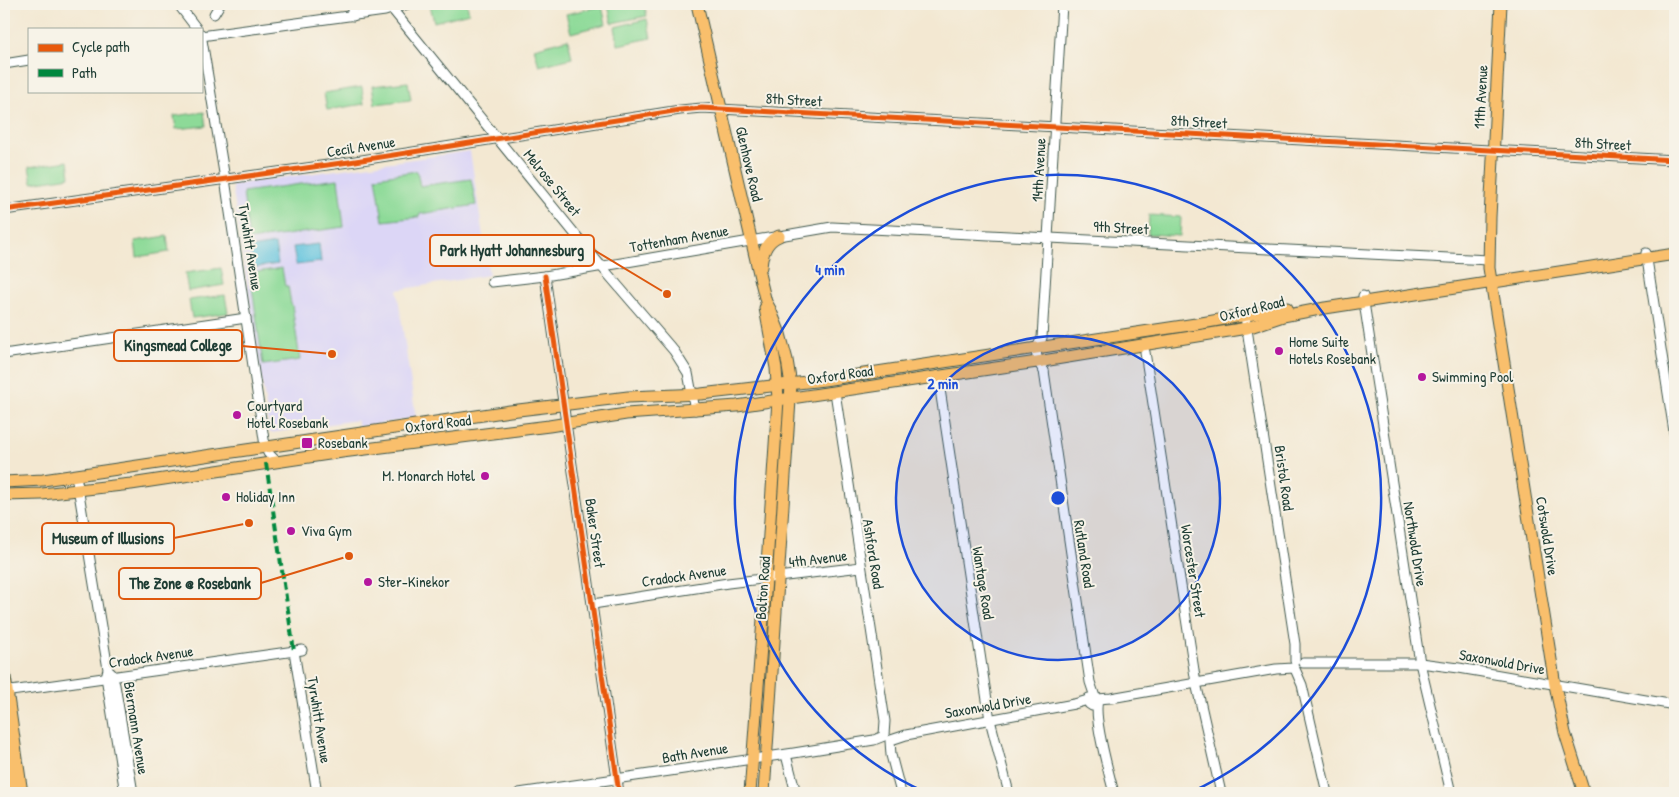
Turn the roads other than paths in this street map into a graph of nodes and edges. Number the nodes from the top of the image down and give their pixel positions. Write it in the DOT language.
graph roads {
  1 [pos="178,4"];
  2 [pos="220,4"];
  3 [pos="351,4"];
  4 [pos="408,4"];
  5 [pos="697,4"];
  6 [pos="1062,4"];
  7 [pos="1501,4"];
  8 [pos="390,7"];
  9 [pos="214,14"];
  10 [pos="353,16"];
  11 [pos="196,28"];
  12 [pos="202,34"];
  13 [pos="202,45"];
  14 [pos="28,60"];
  15 [pos="4,64"];
  16 [pos="721,109"];
  17 [pos="1055,127"];
  18 [pos="498,138"];
  19 [pos="1494,150"];
  20 [pos="1675,160"];
  21 [pos="226,179"];
  22 [pos="4,210"];
  23 [pos="779,236"];
  24 [pos="1049,238"];
  25 [pos="752,240"];
  26 [pos="1675,248"];
  27 [pos="1675,254"];
  28 [pos="1647,256"];
  29 [pos="1489,260"];
  30 [pos="601,266"];
  31 [pos="545,276"];
  32 [pos="1491,278"];
  33 [pos="492,282"];
  34 [pos="761,282"];
  35 [pos="1364,299"];
  36 [pos="766,302"];
  37 [pos="1245,316"];
  38 [pos="246,318"];
  39 [pos="1247,328"];
  40 [pos="1142,332"];
  41 [pos="1042,344"];
  42 [pos="773,347"];
  43 [pos="1144,347"];
  44 [pos="4,354"];
  45 [pos="1050,360"];
  46 [pos="1041,366"];
  47 [pos="938,376"];
  48 [pos="791,385"];
  49 [pos="778,387"];
  50 [pos="734,391"];
  51 [pos="836,392"];
  52 [pos="693,395"];
  53 [pos="791,397"];
  54 [pos="778,400"];
  55 [pos="563,405"];
  56 [pos="695,410"];
  57 [pos="566,423"];
  58 [pos="1675,438"];
  59 [pos="265,446"];
  60 [pos="276,461"];
  61 [pos="76,475"];
  62 [pos="4,482"];
  63 [pos="79,490"];
  64 [pos="4,495"];
  65 [pos="861,567"];
  66 [pos="779,578"];
  67 [pos="766,579"];
  68 [pos="593,604"];
  69 [pos="298,650"];
  70 [pos="1420,663"];
  71 [pos="1298,665"];
  72 [pos="4,670"];
  73 [pos="109,674"];
  74 [pos="1196,683"];
  75 [pos="1555,685"];
  76 [pos="5,692"];
  77 [pos="1093,701"];
  78 [pos="1675,705"];
  79 [pos="990,720"];
  80 [pos="4,735"];
  81 [pos="886,738"];
  82 [pos="786,755"];
  83 [pos="123,757"];
  84 [pos="766,757"];
  85 [pos="752,758"];
  86 [pos="617,779"];
  87 [pos="13,793"];
  88 [pos="22,793"];
  89 [pos="125,793"];
  90 [pos="133,793"];
  91 [pos="316,793"];
  92 [pos="519,793"];
  93 [pos="619,793"];
  94 [pos="750,793"];
  95 [pos="764,793"];
  96 [pos="796,793"];
  97 [pos="901,793"];
  98 [pos="1009,793"];
  99 [pos="1114,793"];
  100 [pos="1221,793"];
  101 [pos="1327,793"];
  102 [pos="1451,793"];
  103 [pos="1584,793"];
  1 -- 11 [label="street, Tyrwhitt Avenue"];
  2 -- 9 [label="street"];
  3 -- 10 [label="street"];
  4 -- 8 [label="street"];
  5 -- 16 [label="main road, Glenhove Road"];
  6 -- 17 [label="street, 14th Avenue"];
  7 -- 19 [label="main road, 11th Avenue"];
  8 -- 10 [label="street"];
  8 -- 18 [label="street, Melrose Street"];
  10 -- 12 [label="street"];
  13 -- 21 [label="street, Tyrwhitt Avenue"];
  14 -- 15 [label="street"];
  16 -- 17 [label="street, 8th Street"];
  16 -- 18 [label="street, Cecil Avenue"];
  16 -- 25 [label="main road, Glenhove Road"];
  17 -- 19 [label="street, 8th Street"];
  17 -- 24 [label="street, 14th Avenue"];
  18 -- 21 [label="street, Cecil Avenue"];
  18 -- 30 [label="street, Melrose Street"];
  19 -- 20 [label="street, 8th Street"];
  19 -- 29 [label="main road, 11th Avenue"];
  21 -- 22 [label="street, Cecil Avenue"];
  21 -- 38 [label="street, Tyrwhitt Avenue"];
  23 -- 24 [label="street, 9th Street"];
  23 -- 25 [label="street, 9th Street"];
  23 -- 34 [label="main road"];
  24 -- 29 [label="street, 9th Street"];
  24 -- 41 [label="street, 14th Avenue"];
  25 -- 30 [label="street, Tottenham Avenue"];
  25 -- 34 [label="main road, Glenhove Road"];
  26 -- 28 [label="main road, Oxford Road"];
  27 -- 28 [label="main road, Oxford Road"];
  28 -- 32 [label="main road, Oxford Road"];
  28 -- 58 [label="street"];
  29 -- 32 [label="main road, 11th Avenue"];
  30 -- 31 [label="street, Tottenham Avenue"];
  30 -- 52 [label="street, Melrose Street"];
  31 -- 33 [label="street, Tottenham Avenue"];
  31 -- 55 [label="street, Baker Street"];
  32 -- 35 [label="main road, Oxford Road"];
  32 -- 75 [label="main road, Cotswold Drive"];
  34 -- 36 [label="main road, Glenhove Road"];
  35 -- 37 [label="main road, Oxford Road"];
  35 -- 39 [label="main road, Oxford Road"];
  35 -- 70 [label="street, Northwold Drive"];
  36 -- 42 [label="main road, Glenhove Road"];
  36 -- 48 [label="main road, Glenhove Road"];
  37 -- 39 [label="street, Bristol Road"];
  37 -- 40 [label="main road, Oxford Road"];
  38 -- 44 [label="street"];
  38 -- 59 [label="street, Tyrwhitt Avenue"];
  39 -- 43 [label="main road, Oxford Road"];
  39 -- 71 [label="street, Bristol Road"];
  40 -- 41 [label="main road, Oxford Road"];
  40 -- 43 [label="street, Worcester Street"];
  41 -- 45 [label="street"];
  41 -- 46 [label="street, Rutland Road"];
  41 -- 48 [label="main road, Oxford Road"];
  42 -- 49 [label="main road, Glenhove Road"];
  42 -- 50 [label="main road"];
  43 -- 45 [label="main road, Oxford Road"];
  43 -- 74 [label="street, Worcester Street"];
  45 -- 46 [label="main road, Oxford Road"];
  46 -- 47 [label="main road, Oxford Road"];
  46 -- 77 [label="street, Rutland Road"];
  47 -- 51 [label="main road, Oxford Road"];
  47 -- 79 [label="street, Wantage Road"];
  48 -- 49 [label="main road, Oxford Road"];
  48 -- 53 [label="main road, Bolton Road"];
  49 -- 50 [label="main road, Oxford Road"];
  49 -- 54 [label="main road, Bolton Road"];
  50 -- 52 [label="main road, Oxford Road"];
  51 -- 53 [label="main road, Oxford Road"];
  51 -- 65 [label="street, Ashford Road"];
  52 -- 55 [label="main road, Oxford Road"];
  52 -- 56 [label="street, Melrose Street"];
  53 -- 54 [label="main road, Oxford Road"];
  53 -- 66 [label="main road, Bolton Road"];
  54 -- 56 [label="main road, Oxford Road"];
  54 -- 67 [label="main road, Bolton Road"];
  55 -- 57 [label="street, Baker Street"];
  55 -- 59 [label="main road, Oxford Road"];
  56 -- 57 [label="main road, Oxford Road"];
  57 -- 60 [label="main road, Oxford Road"];
  57 -- 68 [label="street, Baker Street"];
  59 -- 60 [label="street, Tyrwhitt Avenue"];
  59 -- 61 [label="main road, Oxford Road"];
  60 -- 63 [label="main road, Oxford Road"];
  61 -- 62 [label="main road, Oxford Road"];
  61 -- 63 [label="street, Biermann Avenue"];
  63 -- 64 [label="main road, Oxford Road"];
  63 -- 73 [label="street, Biermann Avenue"];
  65 -- 66 [label="street, 4th Avenue"];
  65 -- 81 [label="street, Ashford Road"];
  66 -- 67 [label="street, Cradock Avenue"];
  66 -- 84 [label="main road, Bolton Road"];
  67 -- 68 [label="street, Cradock Avenue"];
  67 -- 85 [label="main road, Bolton Road"];
  68 -- 86 [label="street, Baker Street"];
  69 -- 73 [label="street, Cradock Avenue"];
  69 -- 91 [label="street, Tyrwhitt Avenue"];
  70 -- 71 [label="street, Saxonwold Drive"];
  70 -- 75 [label="street, Saxonwold Drive"];
  70 -- 102 [label="street, Northwold Drive"];
  71 -- 74 [label="street, Saxonwold Drive"];
  71 -- 101 [label="street, Bristol Road"];
  72 -- 76 [label="main road"];
  73 -- 76 [label="street, Cradock Avenue"];
  73 -- 83 [label="street, Biermann Avenue"];
  74 -- 77 [label="street, Saxonwold Drive"];
  74 -- 100 [label="street, Worcester Street"];
  75 -- 78 [label="street, Saxonwold Drive"];
  75 -- 103 [label="main road, Cotswold Drive"];
  76 -- 88 [label="main road"];
  77 -- 79 [label="street, Saxonwold Drive"];
  77 -- 99 [label="street, Rutland Road"];
  79 -- 81 [label="street, Saxonwold Drive"];
  79 -- 98 [label="street, Wantage Road"];
  80 -- 87 [label="main road"];
  81 -- 82 [label="street, Bath Avenue"];
  81 -- 97 [label="street, Ashford Road"];
  82 -- 84 [label="street, Bath Avenue"];
  82 -- 96 [label="street"];
  83 -- 89 [label="street, Biermann Avenue"];
  83 -- 90 [label="street, Biermann Avenue"];
  84 -- 85 [label="street, Bath Avenue"];
  84 -- 95 [label="main road, Bolton Road"];
  85 -- 86 [label="street, Bath Avenue"];
  85 -- 94 [label="main road, Bolton Road"];
  86 -- 92 [label="street, Bath Avenue"];
  86 -- 93 [label="street, Baker Street"];
}
